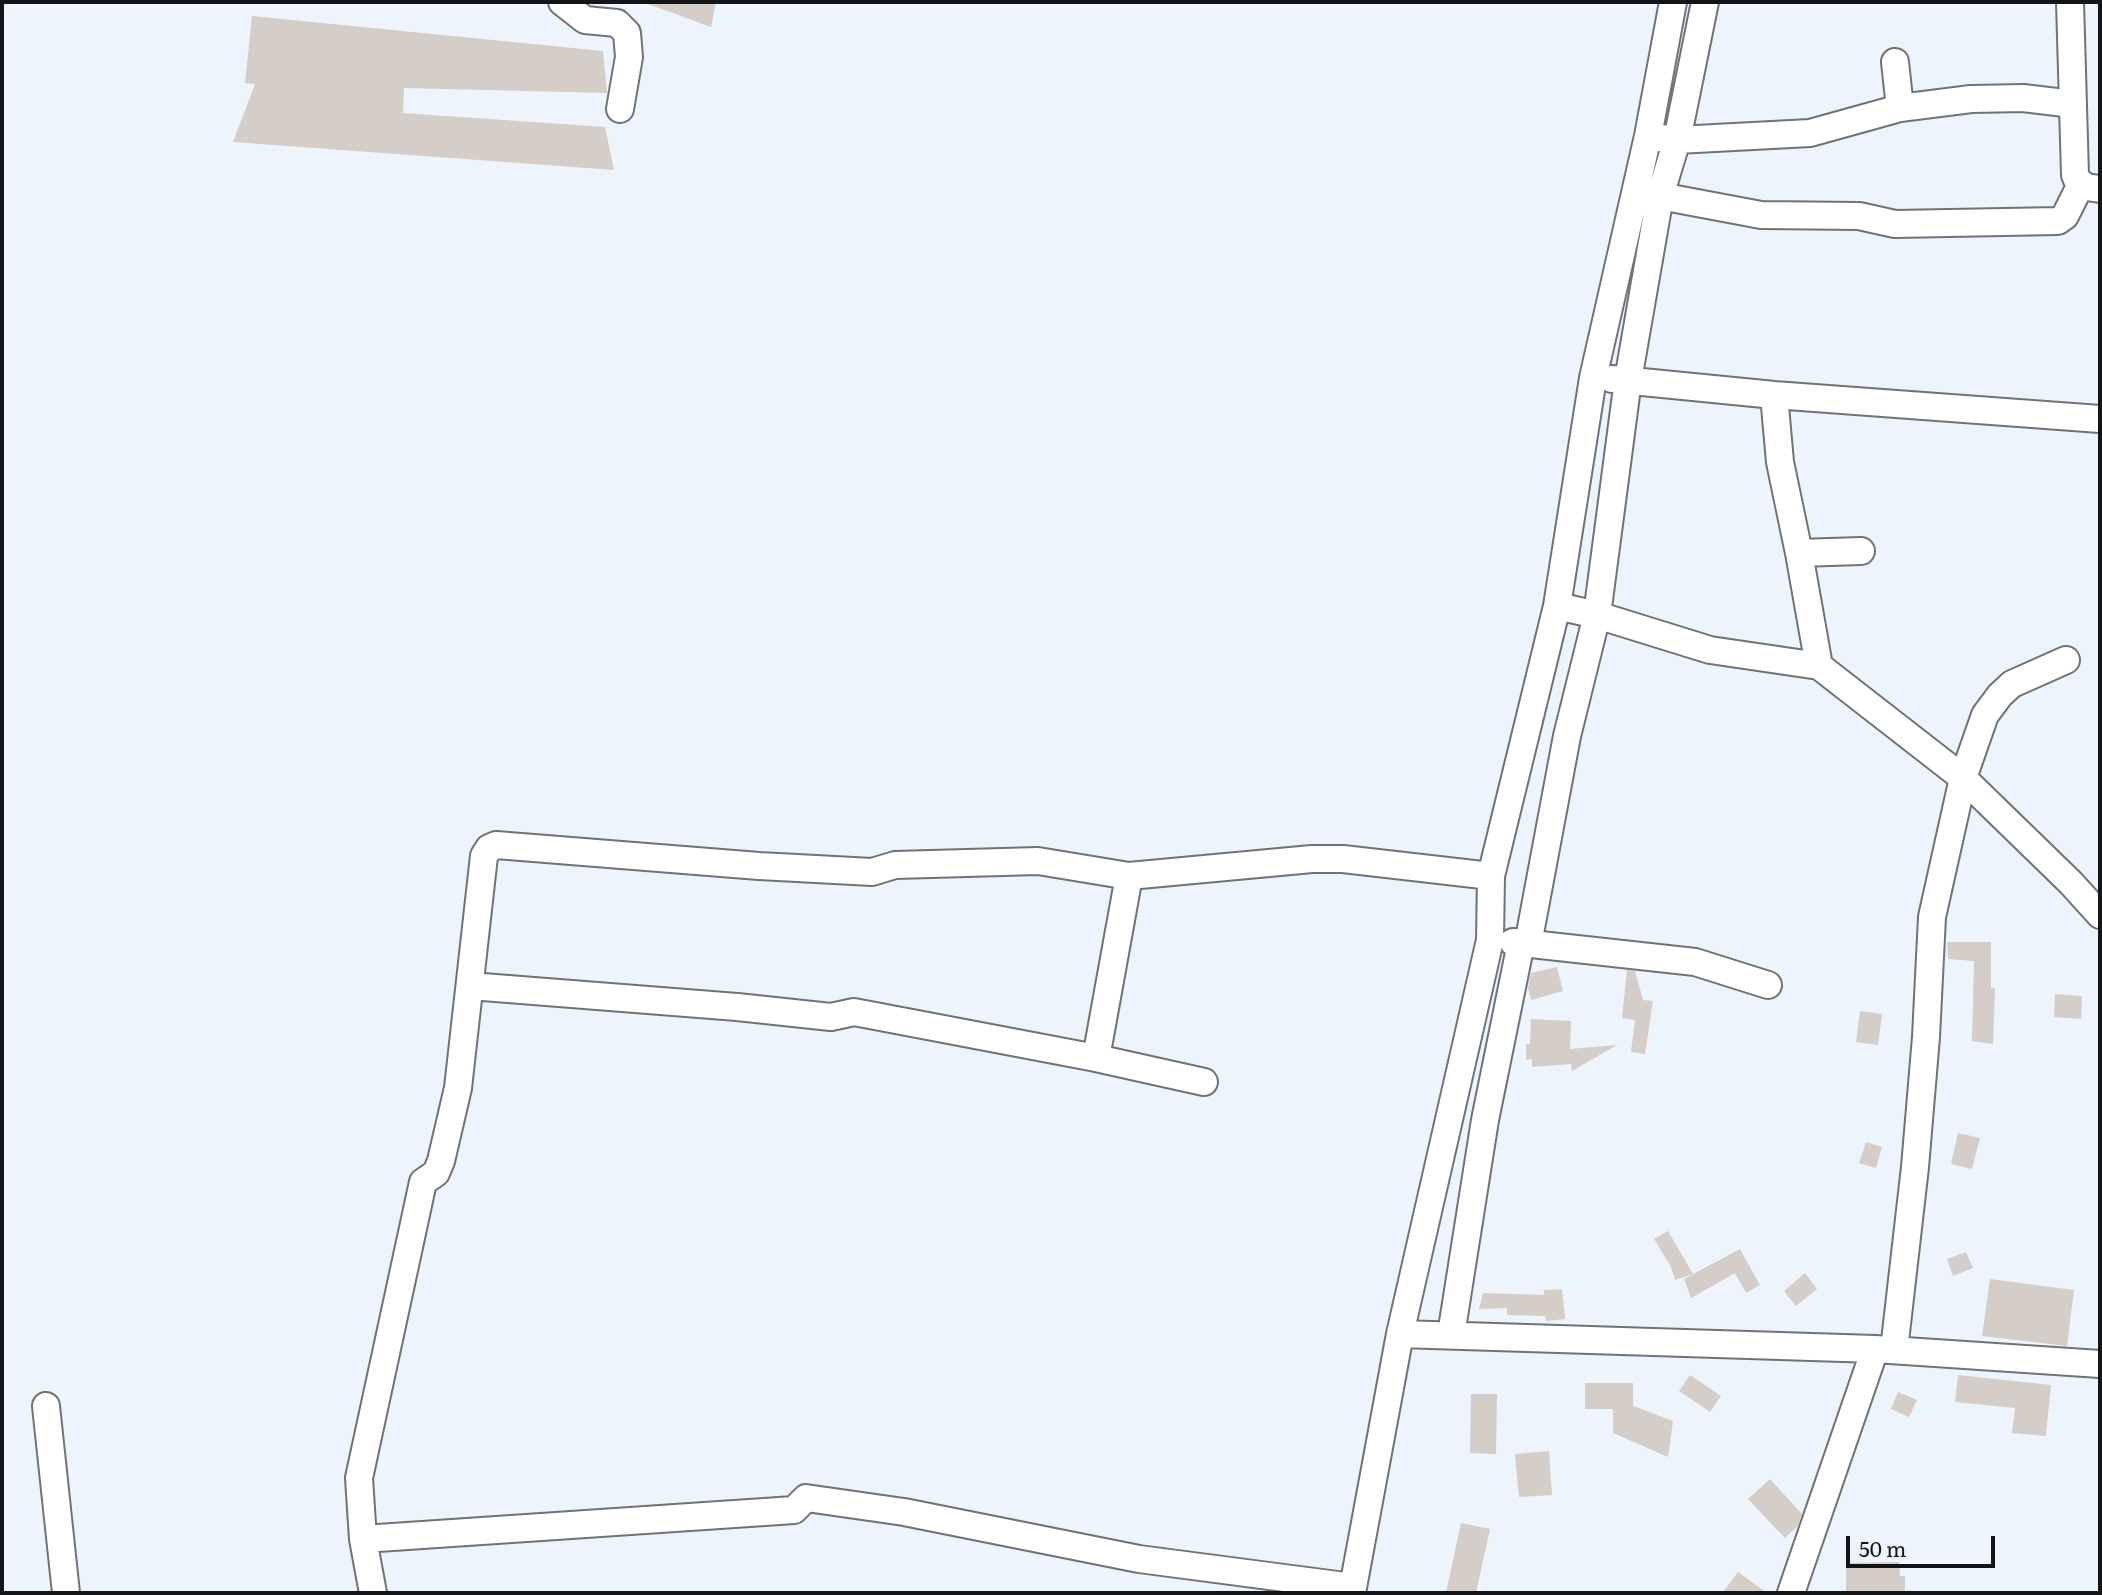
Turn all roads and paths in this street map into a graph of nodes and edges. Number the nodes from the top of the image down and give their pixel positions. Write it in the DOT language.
graph roads {
  1 [pos="562,2"];
  2 [pos="1673,2"];
  3 [pos="2070,2"];
  4 [pos="1696,4"];
  5 [pos="1895,62"];
  6 [pos="2073,104"];
  7 [pos="1900,108"];
  8 [pos="620,109"];
  9 [pos="1648,136"];
  10 [pos="1677,140"];
  11 [pos="2091,186"];
  12 [pos="1660,196"];
  13 [pos="1593,378"];
  14 [pos="1628,380"];
  15 [pos="1774,395"];
  16 [pos="2100,419"];
  17 [pos="1861,551"];
  18 [pos="1799,553"];
  19 [pos="1557,606"];
  20 [pos="1597,615"];
  21 [pos="2067,660"];
  22 [pos="1819,666"];
  23 [pos="1963,778"];
  24 [pos="1129,876"];
  25 [pos="1490,876"];
  26 [pos="2100,915"];
  27 [pos="1490,940"];
  28 [pos="1524,944"];
  29 [pos="1768,985"];
  30 [pos="470,986"];
  31 [pos="1096,1058"];
  32 [pos="1204,1082"];
  33 [pos="1400,1334"];
  34 [pos="1451,1335"];
  35 [pos="1884,1349"];
  36 [pos="2100,1364"];
  37 [pos="46,1406"];
  38 [pos="363,1539"];
  39 [pos="1353,1590"];
  40 [pos="66,1593"];
  41 [pos="373,1593"];
  42 [pos="1791,1593"];
  1 -- 8 [label="street"];
  2 -- 9 [label="street"];
  3 -- 6 [label="street"];
  4 -- 10 [label="street"];
  5 -- 7 [label="street"];
  6 -- 7 [label="street"];
  6 -- 11 [label="street"];
  7 -- 10 [label="street"];
  9 -- 10 [label="street"];
  9 -- 13 [label="street"];
  10 -- 12 [label="street"];
  11 -- 12 [label="street"];
  12 -- 14 [label="street"];
  13 -- 14 [label="street"];
  13 -- 19 [label="street"];
  14 -- 15 [label="street"];
  14 -- 20 [label="street"];
  15 -- 16 [label="street"];
  15 -- 18 [label="street"];
  17 -- 18 [label="street"];
  18 -- 22 [label="street"];
  19 -- 20 [label="street"];
  19 -- 25 [label="street"];
  20 -- 22 [label="street"];
  20 -- 28 [label="street"];
  21 -- 23 [label="street"];
  22 -- 23 [label="street"];
  23 -- 26 [label="street"];
  23 -- 35 [label="street"];
  24 -- 25 [label="street"];
  24 -- 30 [label="street"];
  24 -- 31 [label="street"];
  25 -- 27 [label="street"];
  27 -- 28 [label="street"];
  27 -- 33 [label="street"];
  28 -- 29 [label="street"];
  28 -- 34 [label="street"];
  30 -- 31 [label="street"];
  30 -- 38 [label="street"];
  31 -- 32 [label="street"];
  33 -- 34 [label="street"];
  33 -- 39 [label="street"];
  34 -- 35 [label="street"];
  35 -- 36 [label="street"];
  35 -- 42 [label="street"];
  37 -- 40 [label="street"];
  38 -- 39 [label="street"];
  38 -- 41 [label="street"];
}
